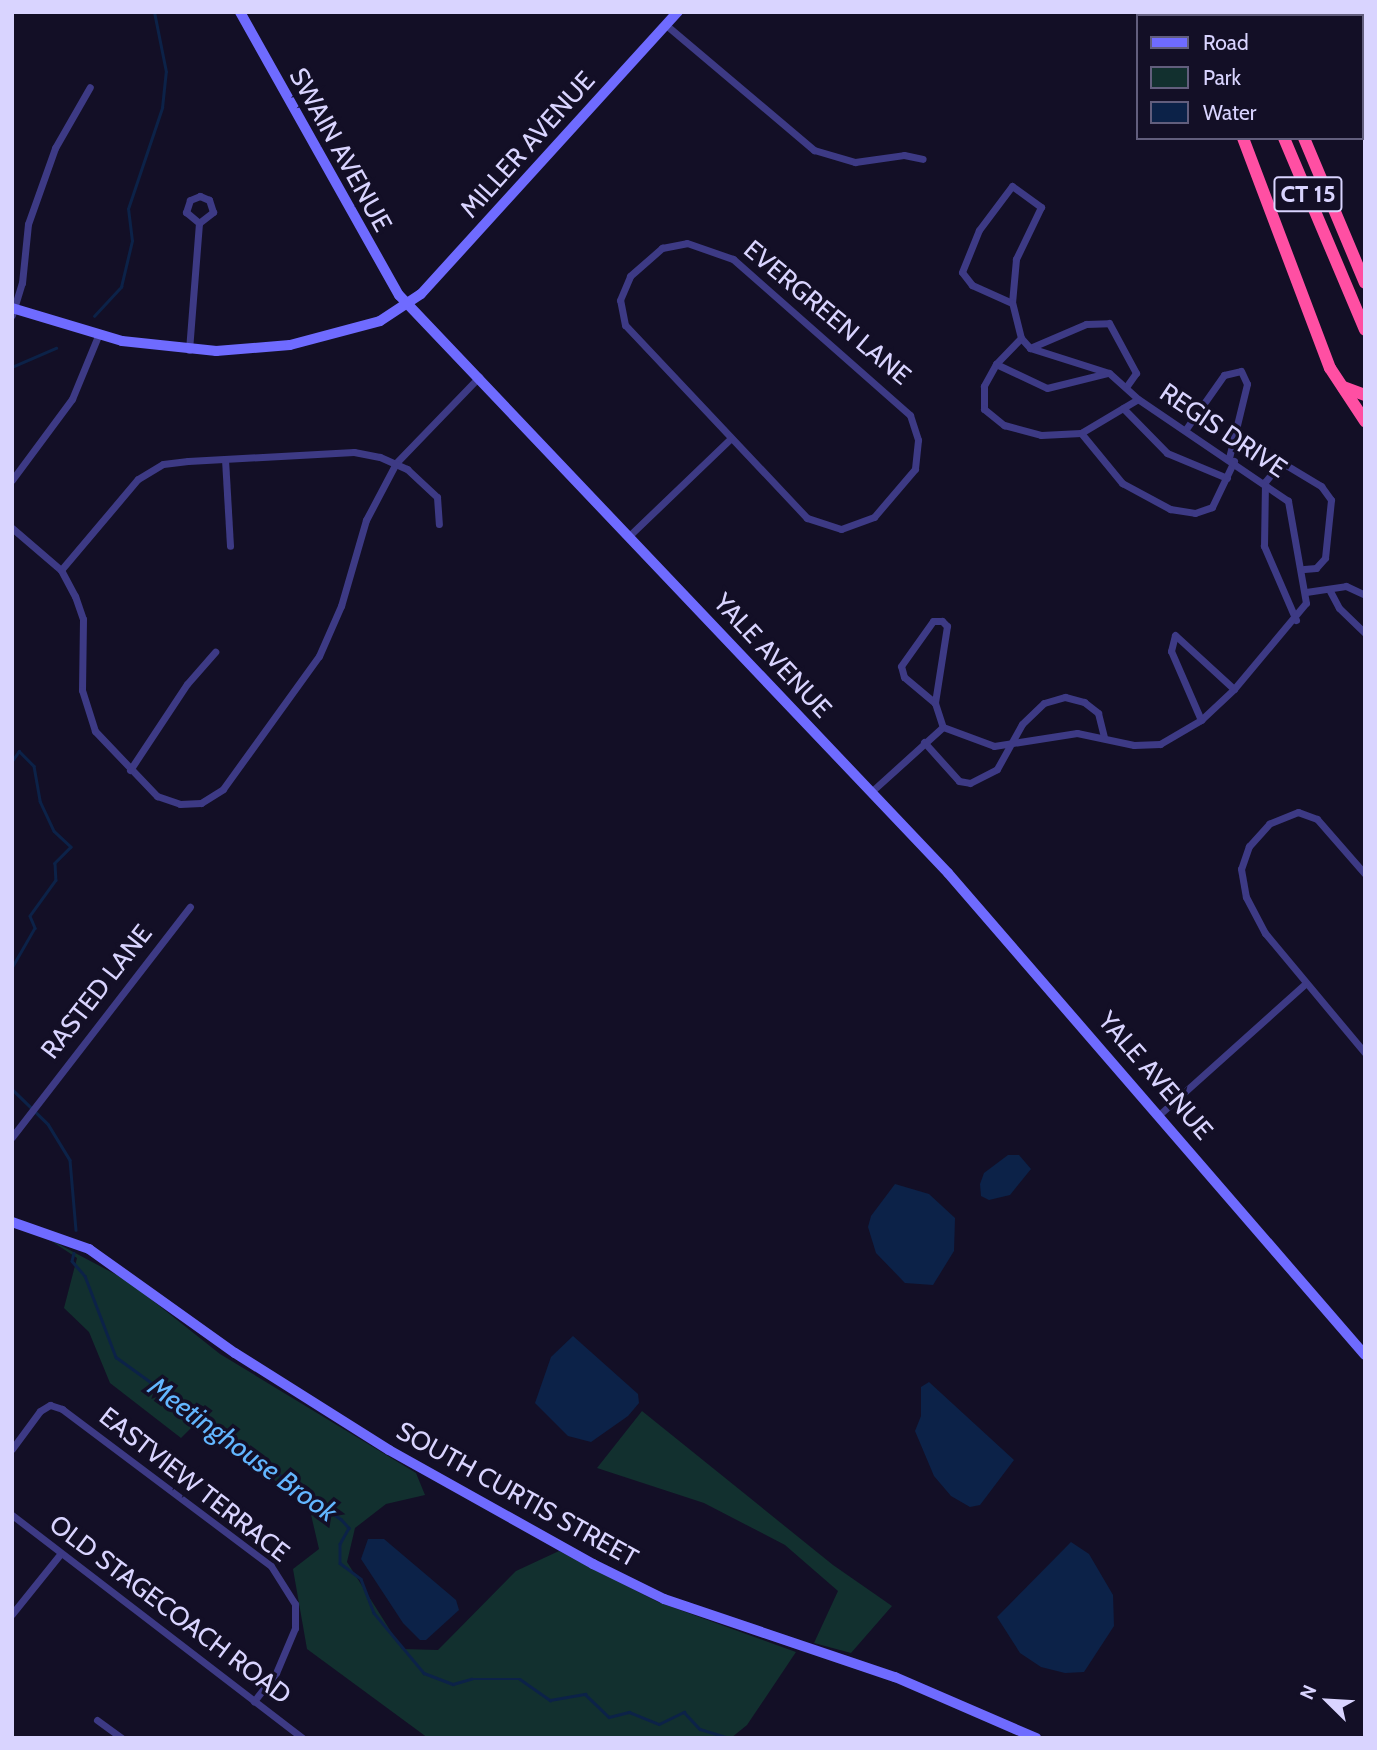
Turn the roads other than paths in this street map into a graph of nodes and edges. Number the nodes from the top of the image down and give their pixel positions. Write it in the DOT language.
graph roads {
  1 [pos="240,12"];
  2 [pos="678,12"];
  3 [pos="666,25"];
  4 [pos="90,87"];
  5 [pos="1244,140"];
  6 [pos="1285,140"];
  7 [pos="1305,140"];
  8 [pos="923,159"];
  9 [pos="199,223"];
  10 [pos="1365,283"];
  11 [pos="1012,303"];
  12 [pos="408,305"];
  13 [pos="13,311"];
  14 [pos="1365,330"];
  15 [pos="98,336"];
  16 [pos="1021,338"];
  17 [pos="1030,348"];
  18 [pos="189,350"];
  19 [pos="996,363"];
  20 [pos="1109,373"];
  21 [pos="479,377"];
  22 [pos="1340,385"];
  23 [pos="1127,386"];
  24 [pos="1365,395"];
  25 [pos="1138,398"];
  26 [pos="1123,408"];
  27 [pos="1365,421"];
  28 [pos="1186,429"];
  29 [pos="1081,433"];
  30 [pos="730,439"];
  31 [pos="225,459"];
  32 [pos="1232,459"];
  33 [pos="396,463"];
  34 [pos="1227,478"];
  35 [pos="12,480"];
  36 [pos="1265,482"];
  37 [pos="439,524"];
  38 [pos="12,528"];
  39 [pos="630,535"];
  40 [pos="230,546"];
  41 [pos="61,569"];
  42 [pos="1304,569"];
  43 [pos="1330,591"];
  44 [pos="1306,592"];
  45 [pos="1365,595"];
  46 [pos="1296,620"];
  47 [pos="1365,633"];
  48 [pos="215,652"];
  49 [pos="1234,688"];
  50 [pos="935,703"];
  51 [pos="1201,720"];
  52 [pos="943,727"];
  53 [pos="1104,737"];
  54 [pos="924,742"];
  55 [pos="1013,745"];
  56 [pos="130,770"];
  57 [pos="871,792"];
  58 [pos="1365,874"];
  59 [pos="190,907"];
  60 [pos="1306,983"];
  61 [pos="1365,1053"];
  62 [pos="1160,1114"];
  63 [pos="12,1137"];
  64 [pos="12,1222"];
  65 [pos="1365,1355"];
  66 [pos="12,1449"];
  67 [pos="12,1515"];
  68 [pos="61,1553"];
  69 [pos="12,1614"];
  70 [pos="254,1701"];
  71 [pos="97,1720"];
  72 [pos="122,1738"];
  73 [pos="303,1738"];
  74 [pos="1036,1738"];
  1 -- 12 [label="street, SWAIN AVENUE"];
  2 -- 3 [label="street, MILLER AVENUE"];
  3 -- 8 [label="street"];
  3 -- 12 [label="street, MILLER AVENUE"];
  4 -- 13 [label="street"];
  5 -- 22 [label="highway"];
  6 -- 14 [label="highway, CT 15"];
  7 -- 10 [label="highway, CT 15"];
  9 -- 18 [label="street"];
  11 -- 11 [label="street"];
  11 -- 16 [label="street"];
  12 -- 18 [label="street"];
  12 -- 21 [label="street, YALE AVENUE"];
  13 -- 15 [label="street"];
  15 -- 18 [label="street"];
  15 -- 35 [label="street"];
  16 -- 17 [label="street"];
  16 -- 19 [label="street"];
  17 -- 20 [label="street, REGIS DRIVE"];
  17 -- 23 [label="street"];
  19 -- 20 [label="street"];
  19 -- 29 [label="street"];
  20 -- 23 [label="street, REGIS DRIVE"];
  21 -- 33 [label="street"];
  21 -- 39 [label="street, YALE AVENUE"];
  22 -- 24 [label="highway"];
  22 -- 27 [label="highway"];
  23 -- 25 [label="street, REGIS DRIVE"];
  25 -- 26 [label="street"];
  25 -- 28 [label="street, REGIS DRIVE"];
  26 -- 29 [label="street"];
  26 -- 34 [label="street"];
  28 -- 32 [label="street, REGIS DRIVE"];
  28 -- 32 [label="street"];
  29 -- 34 [label="street"];
  30 -- 30 [label="street, EVERGREEN LANE"];
  30 -- 39 [label="street"];
  31 -- 33 [label="street"];
  31 -- 40 [label="street"];
  31 -- 41 [label="street"];
  32 -- 34 [label="street"];
  32 -- 36 [label="street, REGIS DRIVE"];
  33 -- 37 [label="street"];
  33 -- 56 [label="street"];
  36 -- 42 [label="street, REGIS DRIVE"];
  36 -- 42 [label="street"];
  36 -- 46 [label="street"];
  38 -- 41 [label="street"];
  39 -- 57 [label="street, YALE AVENUE"];
  41 -- 56 [label="street"];
  42 -- 44 [label="street, REGIS DRIVE"];
  43 -- 44 [label="street"];
  43 -- 45 [label="street"];
  43 -- 47 [label="street"];
  44 -- 46 [label="street, REGIS DRIVE"];
  46 -- 49 [label="street, REGIS DRIVE"];
  48 -- 56 [label="street"];
  49 -- 51 [label="street, REGIS DRIVE"];
  49 -- 51 [label="street"];
  50 -- 50 [label="street"];
  50 -- 52 [label="street"];
  51 -- 53 [label="street, REGIS DRIVE"];
  52 -- 54 [label="street"];
  52 -- 55 [label="street, REGIS DRIVE"];
  53 -- 55 [label="street, REGIS DRIVE"];
  53 -- 55 [label="street"];
  54 -- 55 [label="street"];
  54 -- 57 [label="street"];
  57 -- 62 [label="street, YALE AVENUE"];
  58 -- 60 [label="street"];
  59 -- 63 [label="street, RASTED LANE"];
  60 -- 61 [label="street"];
  60 -- 62 [label="street"];
  62 -- 65 [label="street, YALE AVENUE"];
  64 -- 74 [label="street, SOUTH CURTIS STREET"];
  66 -- 70 [label="street, EASTVIEW TERRACE"];
  67 -- 68 [label="street, OLD STAGECOACH ROAD"];
  68 -- 69 [label="street"];
  68 -- 70 [label="street, OLD STAGECOACH ROAD"];
  70 -- 73 [label="street, OLD STAGECOACH ROAD"];
  71 -- 72 [label="street"];
}
